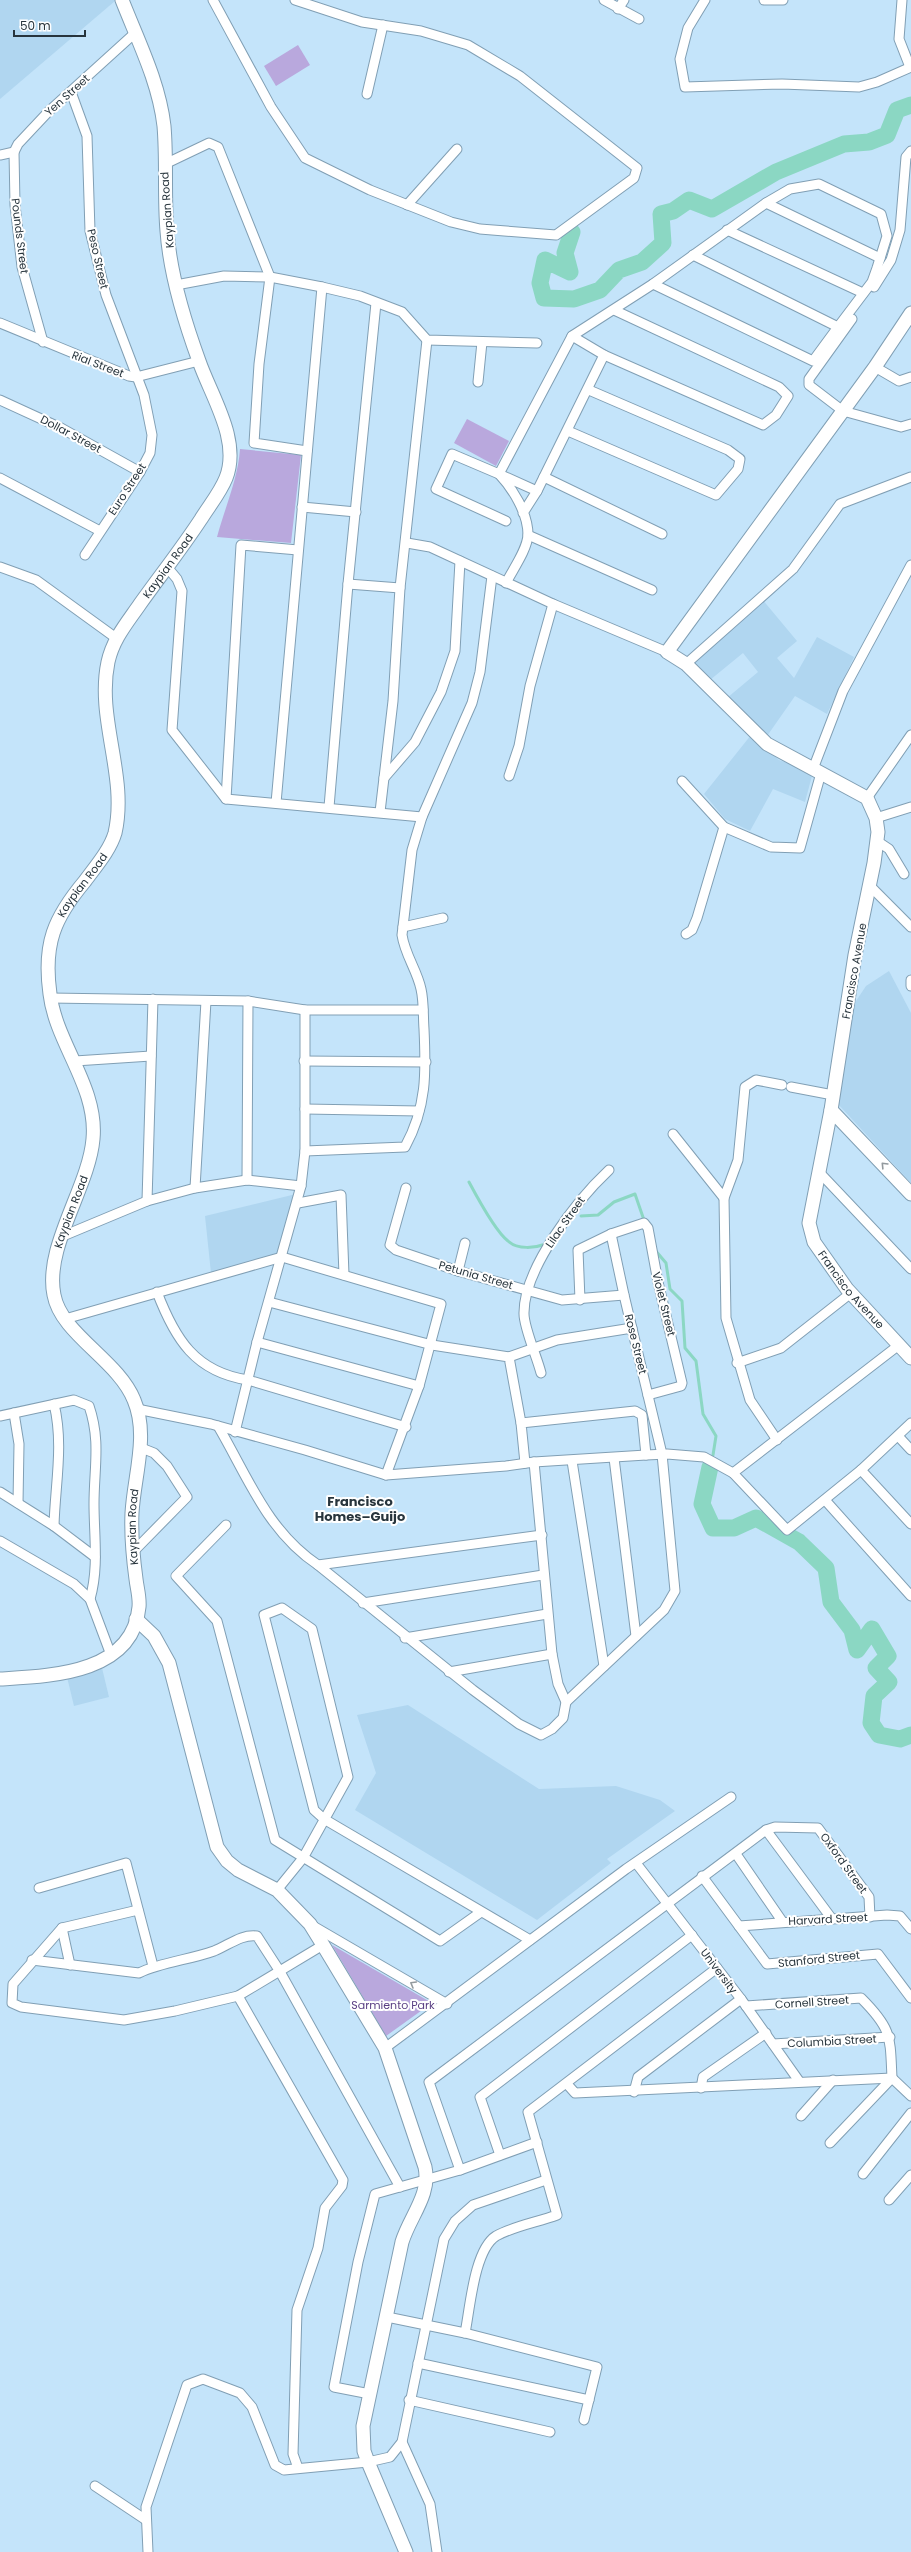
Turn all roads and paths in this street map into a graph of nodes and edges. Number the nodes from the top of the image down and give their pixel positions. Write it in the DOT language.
graph roads {
  1 [pos="122,0"];
  2 [pos="213,0"];
  3 [pos="295,0"];
  4 [pos="604,0"];
  5 [pos="624,0"];
  6 [pos="705,0"];
  7 [pos="764,0"];
  8 [pos="783,0"];
  9 [pos="902,0"];
  10 [pos="618,9"];
  11 [pos="639,19"];
  12 [pos="383,25"];
  13 [pos="135,33"];
  14 [pos="910,67"];
  15 [pos="71,92"];
  16 [pos="367,94"];
  17 [pos="457,149"];
  18 [pos="14,152"];
  19 [pos="911,152"];
  20 [pos="0,155"];
  21 [pos="165,164"];
  22 [pos="766,203"];
  23 [pos="407,205"];
  24 [pos="727,230"];
  25 [pos="693,255"];
  26 [pos="880,258"];
  27 [pos="270,277"];
  28 [pos="653,284"];
  29 [pos="176,285"];
  30 [pos="322,287"];
  31 [pos="863,293"];
  32 [pos="376,303"];
  33 [pos="614,310"];
  34 [pos="911,313"];
  35 [pos="0,323"];
  36 [pos="838,327"];
  37 [pos="572,336"];
  38 [pos="428,340"];
  39 [pos="43,342"];
  40 [pos="482,342"];
  41 [pos="537,343"];
  42 [pos="604,355"];
  43 [pos="199,361"];
  44 [pos="875,367"];
  45 [pos="136,377"];
  46 [pos="911,377"];
  47 [pos="478,382"];
  48 [pos="589,390"];
  49 [pos="0,400"];
  50 [pos="844,411"];
  51 [pos="911,424"];
  52 [pos="568,431"];
  53 [pos="307,451"];
  54 [pos="140,472"];
  55 [pos="499,474"];
  56 [pos="544,477"];
  57 [pos="911,477"];
  58 [pos="0,478"];
  59 [pos="537,491"];
  60 [pos="302,507"];
  61 [pos="356,512"];
  62 [pos="523,513"];
  63 [pos="506,521"];
  64 [pos="100,531"];
  65 [pos="662,534"];
  66 [pos="528,535"];
  67 [pos="407,543"];
  68 [pos="298,550"];
  69 [pos="85,554"];
  70 [pos="460,561"];
  71 [pos="911,565"];
  72 [pos="167,567"];
  73 [pos="0,568"];
  74 [pos="492,576"];
  75 [pos="506,583"];
  76 [pos="348,584"];
  77 [pos="400,588"];
  78 [pos="652,590"];
  79 [pos="553,604"];
  80 [pos="116,638"];
  81 [pos="667,652"];
  82 [pos="686,664"];
  83 [pos="911,735"];
  84 [pos="817,771"];
  85 [pos="509,776"];
  86 [pos="384,778"];
  87 [pos="682,781"];
  88 [pos="867,798"];
  89 [pos="226,799"];
  90 [pos="276,803"];
  91 [pos="329,807"];
  92 [pos="911,807"];
  93 [pos="380,812"];
  94 [pos="422,817"];
  95 [pos="876,818"];
  96 [pos="724,827"];
  97 [pos="877,841"];
  98 [pos="904,874"];
  99 [pos="870,886"];
  100 [pos="443,918"];
  101 [pos="403,927"];
  102 [pos="911,928"];
  103 [pos="686,934"];
  104 [pos="911,980"];
  105 [pos="911,986"];
  106 [pos="50,998"];
  107 [pos="153,1000"];
  108 [pos="206,1001"];
  109 [pos="248,1002"];
  110 [pos="305,1010"];
  111 [pos="423,1010"];
  112 [pos="151,1056"];
  113 [pos="75,1061"];
  114 [pos="304,1061"];
  115 [pos="426,1062"];
  116 [pos="833,1095"];
  117 [pos="305,1109"];
  118 [pos="831,1110"];
  119 [pos="419,1111"];
  120 [pos="673,1134"];
  121 [pos="305,1151"];
  122 [pos="608,1170"];
  123 [pos="819,1172"];
  124 [pos="247,1180"];
  125 [pos="301,1186"];
  126 [pos="195,1188"];
  127 [pos="406,1188"];
  128 [pos="911,1194"];
  129 [pos="724,1198"];
  130 [pos="147,1201"];
  131 [pos="298,1203"];
  132 [pos="611,1234"];
  133 [pos="63,1236"];
  134 [pos="464,1243"];
  135 [pos="282,1257"];
  136 [pos="911,1269"];
  137 [pos="458,1271"];
  138 [pos="344,1276"];
  139 [pos="528,1289"];
  140 [pos="157,1292"];
  141 [pos="851,1293"];
  142 [pos="624,1295"];
  143 [pos="580,1300"];
  144 [pos="269,1302"];
  145 [pos="65,1319"];
  146 [pos="632,1328"];
  147 [pos="257,1342"];
  148 [pos="432,1345"];
  149 [pos="899,1345"];
  150 [pos="534,1348"];
  151 [pos="510,1357"];
  152 [pos="911,1358"];
  153 [pos="737,1363"];
  154 [pos="541,1373"];
  155 [pos="248,1380"];
  156 [pos="420,1386"];
  157 [pos="648,1395"];
  158 [pos="54,1404"];
  159 [pos="137,1409"];
  160 [pos="14,1413"];
  161 [pos="0,1416"];
  162 [pos="521,1423"];
  163 [pos="911,1423"];
  164 [pos="218,1426"];
  165 [pos="406,1427"];
  166 [pos="235,1432"];
  167 [pos="898,1436"];
  168 [pos="777,1440"];
  169 [pos="139,1447"];
  170 [pos="911,1450"];
  171 [pos="662,1454"];
  172 [pos="646,1455"];
  173 [pos="614,1458"];
  174 [pos="572,1461"];
  175 [pos="530,1462"];
  176 [pos="861,1470"];
  177 [pos="733,1473"];
  178 [pos="386,1475"];
  179 [pos="0,1492"];
  180 [pos="825,1500"];
  181 [pos="18,1503"];
  182 [pos="911,1524"];
  183 [pos="226,1525"];
  184 [pos="54,1526"];
  185 [pos="542,1535"];
  186 [pos="0,1541"];
  187 [pos="133,1552"];
  188 [pos="95,1557"];
  189 [pos="318,1565"];
  190 [pos="543,1575"];
  191 [pos="911,1596"];
  192 [pos="90,1599"];
  193 [pos="363,1603"];
  194 [pos="547,1614"];
  195 [pos="136,1619"];
  196 [pos="636,1636"];
  197 [pos="405,1638"];
  198 [pos="552,1654"];
  199 [pos="111,1655"];
  200 [pos="604,1666"];
  201 [pos="449,1672"];
  202 [pos="0,1679"];
  203 [pos="566,1702"];
  204 [pos="731,1797"];
  205 [pos="324,1819"];
  206 [pos="766,1830"];
  207 [pos="736,1854"];
  208 [pos="303,1858"];
  209 [pos="636,1863"];
  210 [pos="702,1876"];
  211 [pos="38,1888"];
  212 [pos="277,1890"];
  213 [pos="668,1902"];
  214 [pos="138,1910"];
  215 [pos="481,1912"];
  216 [pos="870,1917"];
  217 [pos="832,1919"];
  218 [pos="782,1922"];
  219 [pos="310,1924"];
  220 [pos="739,1926"];
  221 [pos="62,1928"];
  222 [pos="911,1929"];
  223 [pos="692,1935"];
  224 [pos="530,1940"];
  225 [pos="323,1945"];
  226 [pos="32,1960"];
  227 [pos="70,1964"];
  228 [pos="153,1966"];
  229 [pos="717,1968"];
  230 [pos="279,1970"];
  231 [pos="238,1996"];
  232 [pos="911,1998"];
  233 [pos="743,2003"];
  234 [pos="447,2004"];
  235 [pos="766,2033"];
  236 [pos="890,2038"];
  237 [pos="773,2044"];
  238 [pos="385,2048"];
  239 [pos="892,2078"];
  240 [pos="833,2080"];
  241 [pos="799,2081"];
  242 [pos="567,2084"];
  243 [pos="701,2088"];
  244 [pos="634,2092"];
  245 [pos="911,2096"];
  246 [pos="911,2113"];
  247 [pos="801,2116"];
  248 [pos="537,2142"];
  249 [pos="830,2143"];
  250 [pos="500,2155"];
  251 [pos="460,2170"];
  252 [pos="863,2174"];
  253 [pos="911,2175"];
  254 [pos="428,2180"];
  255 [pos="546,2180"];
  256 [pos="400,2187"];
  257 [pos="889,2200"];
  258 [pos="387,2317"];
  259 [pos="427,2324"];
  260 [pos="465,2333"];
  261 [pos="418,2364"];
  262 [pos="370,2394"];
  263 [pos="409,2400"];
  264 [pos="589,2400"];
  265 [pos="584,2420"];
  266 [pos="550,2432"];
  267 [pos="402,2442"];
  268 [pos="368,2462"];
  269 [pos="298,2468"];
  270 [pos="96,2486"];
  271 [pos="146,2520"];
  272 [pos="148,2552"];
  273 [pos="406,2552"];
  274 [pos="437,2552"];
  1 -- 13 [label="street, Kaypian Road"];
  2 -- 23 [label="street"];
  3 -- 12 [label="street"];
  4 -- 10 [label="street"];
  5 -- 10 [label="street"];
  6 -- 14 [label="street"];
  7 -- 8 [label="street"];
  9 -- 14 [label="street"];
  10 -- 11 [label="street"];
  12 -- 16 [label="street"];
  12 -- 23 [label="street"];
  13 -- 15 [label="street, Yen Street"];
  13 -- 21 [label="street, Kaypian Road"];
  15 -- 18 [label="street, Yen Street"];
  15 -- 45 [label="street, Peso Street"];
  17 -- 23 [label="street"];
  18 -- 20 [label="street"];
  18 -- 39 [label="street, Pounds Street"];
  19 -- 50 [label="street"];
  21 -- 27 [label="street"];
  21 -- 29 [label="street, Kaypian Road"];
  22 -- 24 [label="street"];
  22 -- 26 [label="street"];
  22 -- 26 [label="street"];
  24 -- 25 [label="street"];
  24 -- 31 [label="street"];
  25 -- 28 [label="street"];
  25 -- 36 [label="street"];
  26 -- 31 [label="street"];
  27 -- 29 [label="street"];
  27 -- 30 [label="street"];
  27 -- 53 [label="street"];
  28 -- 33 [label="street"];
  28 -- 36 [label="street"];
  29 -- 43 [label="street, Kaypian Road"];
  30 -- 32 [label="street"];
  30 -- 53 [label="street"];
  31 -- 36 [label="street"];
  32 -- 38 [label="street"];
  32 -- 61 [label="street"];
  33 -- 37 [label="street"];
  33 -- 42 [label="street"];
  34 -- 44 [label="street"];
  35 -- 39 [label="street, Rial Street"];
  37 -- 42 [label="street"];
  37 -- 55 [label="street"];
  38 -- 40 [label="street"];
  38 -- 67 [label="street"];
  39 -- 45 [label="street, Rial Street"];
  40 -- 41 [label="street"];
  40 -- 47 [label="street"];
  42 -- 48 [label="street"];
  43 -- 45 [label="street, Rial Street"];
  43 -- 72 [label="street, Kaypian Road"];
  44 -- 46 [label="street"];
  44 -- 50 [label="street"];
  45 -- 54 [label="street, Euro Street"];
  48 -- 52 [label="street"];
  48 -- 52 [label="street"];
  49 -- 54 [label="street, Dollar Street"];
  50 -- 51 [label="street"];
  50 -- 81 [label="street"];
  52 -- 56 [label="street"];
  53 -- 60 [label="street"];
  54 -- 64 [label="street, Euro Street"];
  55 -- 59 [label="street"];
  55 -- 62 [label="street"];
  55 -- 63 [label="street"];
  56 -- 59 [label="street"];
  56 -- 65 [label="street"];
  57 -- 82 [label="street"];
  58 -- 64 [label="street"];
  59 -- 62 [label="street"];
  60 -- 61 [label="street"];
  60 -- 68 [label="street"];
  61 -- 76 [label="street"];
  62 -- 66 [label="street"];
  64 -- 69 [label="street, Euro Street"];
  66 -- 75 [label="street"];
  66 -- 78 [label="street"];
  67 -- 70 [label="street"];
  67 -- 77 [label="street"];
  68 -- 89 [label="street"];
  68 -- 90 [label="street"];
  70 -- 74 [label="street"];
  70 -- 86 [label="street"];
  71 -- 84 [label="street"];
  72 -- 80 [label="street, Kaypian Road"];
  72 -- 89 [label="street"];
  73 -- 80 [label="street"];
  74 -- 75 [label="street"];
  74 -- 94 [label="street"];
  75 -- 79 [label="street"];
  76 -- 77 [label="street"];
  76 -- 91 [label="street"];
  77 -- 86 [label="street"];
  79 -- 81 [label="street"];
  79 -- 85 [label="street"];
  80 -- 106 [label="street, Kaypian Road"];
  81 -- 82 [label="street"];
  82 -- 84 [label="street"];
  83 -- 88 [label="street"];
  84 -- 88 [label="street"];
  84 -- 96 [label="street"];
  86 -- 93 [label="street"];
  87 -- 96 [label="street"];
  88 -- 95 [label="street, Francisco Avenue"];
  89 -- 90 [label="street"];
  90 -- 91 [label="street"];
  91 -- 93 [label="street"];
  92 -- 95 [label="street"];
  93 -- 94 [label="street"];
  94 -- 101 [label="street"];
  95 -- 97 [label="street, Francisco Avenue"];
  96 -- 103 [label="street"];
  97 -- 98 [label="street"];
  97 -- 99 [label="street, Francisco Avenue"];
  99 -- 102 [label="street"];
  99 -- 116 [label="street, Francisco Avenue"];
  100 -- 101 [label="street"];
  101 -- 111 [label="street"];
  104 -- 105 [label="street"];
  106 -- 107 [label="street"];
  106 -- 113 [label="street, Kaypian Road"];
  107 -- 108 [label="street"];
  107 -- 112 [label="street"];
  108 -- 109 [label="street"];
  108 -- 126 [label="street"];
  109 -- 110 [label="street"];
  109 -- 124 [label="street"];
  110 -- 111 [label="street"];
  110 -- 114 [label="street"];
  111 -- 115 [label="street"];
  112 -- 113 [label="street"];
  112 -- 130 [label="street"];
  113 -- 133 [label="street, Kaypian Road"];
  114 -- 115 [label="street"];
  114 -- 117 [label="street"];
  115 -- 119 [label="street"];
  116 -- 118 [label="street, Francisco Avenue"];
  116 -- 129 [label="street"];
  117 -- 119 [label="street"];
  117 -- 121 [label="street"];
  118 -- 123 [label="street, Francisco Avenue"];
  128 -- 118 [label="street, one-way"];
  119 -- 121 [label="street"];
  120 -- 129 [label="street"];
  121 -- 125 [label="street"];
  122 -- 139 [label="street, Lilac Street"];
  123 -- 136 [label="street"];
  123 -- 141 [label="street, Francisco Avenue"];
  124 -- 125 [label="street"];
  124 -- 126 [label="street"];
  125 -- 131 [label="street"];
  126 -- 130 [label="street"];
  127 -- 137 [label="street, Petunia Street"];
  129 -- 153 [label="street"];
  130 -- 133 [label="street"];
  131 -- 135 [label="street"];
  131 -- 138 [label="street"];
  132 -- 142 [label="street, Rose Street"];
  132 -- 143 [label="street"];
  132 -- 157 [label="street, Violet Street"];
  133 -- 145 [label="street, Kaypian Road"];
  134 -- 137 [label="street"];
  135 -- 138 [label="street"];
  135 -- 140 [label="street"];
  135 -- 144 [label="street"];
  137 -- 139 [label="street, Petunia Street"];
  138 -- 148 [label="street"];
  139 -- 143 [label="street, Petunia Street"];
  139 -- 150 [label="street, Lilac Street"];
  140 -- 145 [label="street"];
  140 -- 155 [label="street"];
  141 -- 149 [label="street, Francisco Avenue"];
  141 -- 153 [label="street"];
  142 -- 143 [label="street, Petunia Street"];
  142 -- 146 [label="street, Rose Street"];
  144 -- 147 [label="street"];
  144 -- 148 [label="street"];
  145 -- 159 [label="street, Kaypian Road"];
  146 -- 150 [label="street"];
  146 -- 157 [label="street, Rose Street"];
  147 -- 155 [label="street"];
  147 -- 156 [label="street"];
  148 -- 151 [label="street"];
  148 -- 156 [label="street"];
  149 -- 152 [label="street, Francisco Avenue"];
  149 -- 168 [label="street"];
  150 -- 151 [label="street"];
  150 -- 154 [label="street, Lilac Street"];
  151 -- 162 [label="street"];
  153 -- 168 [label="street"];
  155 -- 165 [label="street"];
  155 -- 166 [label="street"];
  156 -- 165 [label="street"];
  157 -- 171 [label="street, Rose Street"];
  158 -- 160 [label="street"];
  158 -- 184 [label="street"];
  158 -- 188 [label="street"];
  159 -- 164 [label="street"];
  159 -- 169 [label="street, Kaypian Road"];
  160 -- 161 [label="street"];
  160 -- 181 [label="street"];
  162 -- 172 [label="street"];
  162 -- 175 [label="street"];
  163 -- 167 [label="street"];
  164 -- 166 [label="street"];
  164 -- 189 [label="street"];
  165 -- 178 [label="street"];
  166 -- 178 [label="street"];
  167 -- 170 [label="street"];
  167 -- 176 [label="street"];
  168 -- 177 [label="street"];
  169 -- 187 [label="street, Kaypian Road"];
  169 -- 187 [label="street"];
  171 -- 172 [label="street"];
  171 -- 177 [label="street"];
  171 -- 196 [label="street, Rose Street"];
  172 -- 173 [label="street"];
  173 -- 174 [label="street"];
  173 -- 196 [label="street"];
  174 -- 175 [label="street"];
  174 -- 200 [label="street"];
  175 -- 178 [label="street"];
  175 -- 185 [label="street"];
  176 -- 180 [label="street"];
  176 -- 182 [label="street"];
  177 -- 180 [label="street"];
  179 -- 181 [label="street"];
  180 -- 191 [label="street"];
  181 -- 184 [label="street"];
  183 -- 208 [label="street"];
  184 -- 188 [label="street"];
  185 -- 189 [label="street"];
  185 -- 190 [label="street"];
  186 -- 192 [label="street"];
  187 -- 195 [label="street, Kaypian Road"];
  188 -- 192 [label="street"];
  189 -- 193 [label="street"];
  190 -- 193 [label="street"];
  190 -- 194 [label="street"];
  192 -- 199 [label="street"];
  193 -- 197 [label="street"];
  194 -- 197 [label="street"];
  194 -- 198 [label="street"];
  195 -- 199 [label="street, Kaypian Road"];
  195 -- 212 [label="street"];
  196 -- 200 [label="street, Rose Street"];
  197 -- 201 [label="street"];
  198 -- 201 [label="street"];
  198 -- 203 [label="street"];
  199 -- 202 [label="street, Kaypian Road"];
  200 -- 203 [label="street, Rose Street"];
  201 -- 203 [label="street"];
  204 -- 209 [label="street"];
  205 -- 205 [label="street"];
  205 -- 208 [label="street"];
  205 -- 215 [label="street"];
  206 -- 207 [label="street"];
  206 -- 216 [label="street, Oxford Street"];
  206 -- 217 [label="street"];
  207 -- 210 [label="street"];
  207 -- 218 [label="street"];
  208 -- 212 [label="street"];
  208 -- 215 [label="street"];
  209 -- 213 [label="street, University"];
  209 -- 224 [label="street"];
  210 -- 213 [label="street"];
  210 -- 220 [label="street, Stanford Street"];
  211 -- 214 [label="street"];
  212 -- 219 [label="street"];
  213 -- 223 [label="street, University"];
  213 -- 251 [label="street"];
  214 -- 221 [label="street"];
  214 -- 228 [label="street"];
  215 -- 224 [label="street"];
  216 -- 217 [label="street, Harvard Street"];
  216 -- 222 [label="street, Harvard Street"];
  217 -- 218 [label="street, Harvard Street"];
  218 -- 220 [label="street, Harvard Street"];
  219 -- 225 [label="street"];
  234 -- 219 [label="street, one-way"];
  220 -- 232 [label="street, Stanford Street"];
  221 -- 226 [label="street"];
  221 -- 227 [label="street"];
  223 -- 229 [label="street, University"];
  223 -- 250 [label="street"];
  224 -- 234 [label="street"];
  225 -- 230 [label="street"];
  225 -- 238 [label="street"];
  226 -- 227 [label="street"];
  226 -- 231 [label="street"];
  227 -- 228 [label="street"];
  228 -- 230 [label="street"];
  229 -- 233 [label="street, University"];
  229 -- 242 [label="street"];
  230 -- 231 [label="street"];
  230 -- 256 [label="street"];
  231 -- 269 [label="street"];
  233 -- 235 [label="street, University"];
  233 -- 236 [label="street, Cornell Street"];
  233 -- 244 [label="street"];
  234 -- 238 [label="street"];
  235 -- 237 [label="street, University"];
  235 -- 243 [label="street"];
  236 -- 237 [label="street, Columbia Street"];
  236 -- 239 [label="street, Cornell Street"];
  237 -- 241 [label="street, University"];
  238 -- 254 [label="street"];
  239 -- 240 [label="street"];
  239 -- 245 [label="street"];
  239 -- 249 [label="street"];
  240 -- 241 [label="street"];
  240 -- 247 [label="street"];
  241 -- 243 [label="street"];
  242 -- 244 [label="street"];
  242 -- 248 [label="street"];
  243 -- 244 [label="street"];
  246 -- 252 [label="street"];
  248 -- 250 [label="street"];
  248 -- 255 [label="street"];
  250 -- 251 [label="street"];
  251 -- 254 [label="street"];
  253 -- 257 [label="street"];
  254 -- 256 [label="street"];
  254 -- 258 [label="street"];
  255 -- 259 [label="street"];
  255 -- 260 [label="street"];
  256 -- 262 [label="street"];
  258 -- 259 [label="street"];
  258 -- 262 [label="street"];
  259 -- 260 [label="street"];
  259 -- 261 [label="street"];
  260 -- 264 [label="street"];
  261 -- 263 [label="street"];
  261 -- 264 [label="street"];
  262 -- 268 [label="street"];
  263 -- 266 [label="street"];
  263 -- 267 [label="street"];
  264 -- 265 [label="street"];
  267 -- 268 [label="street"];
  267 -- 274 [label="street"];
  268 -- 269 [label="street"];
  268 -- 273 [label="street"];
  269 -- 271 [label="street"];
  270 -- 271 [label="street"];
  271 -- 272 [label="street"];
}
